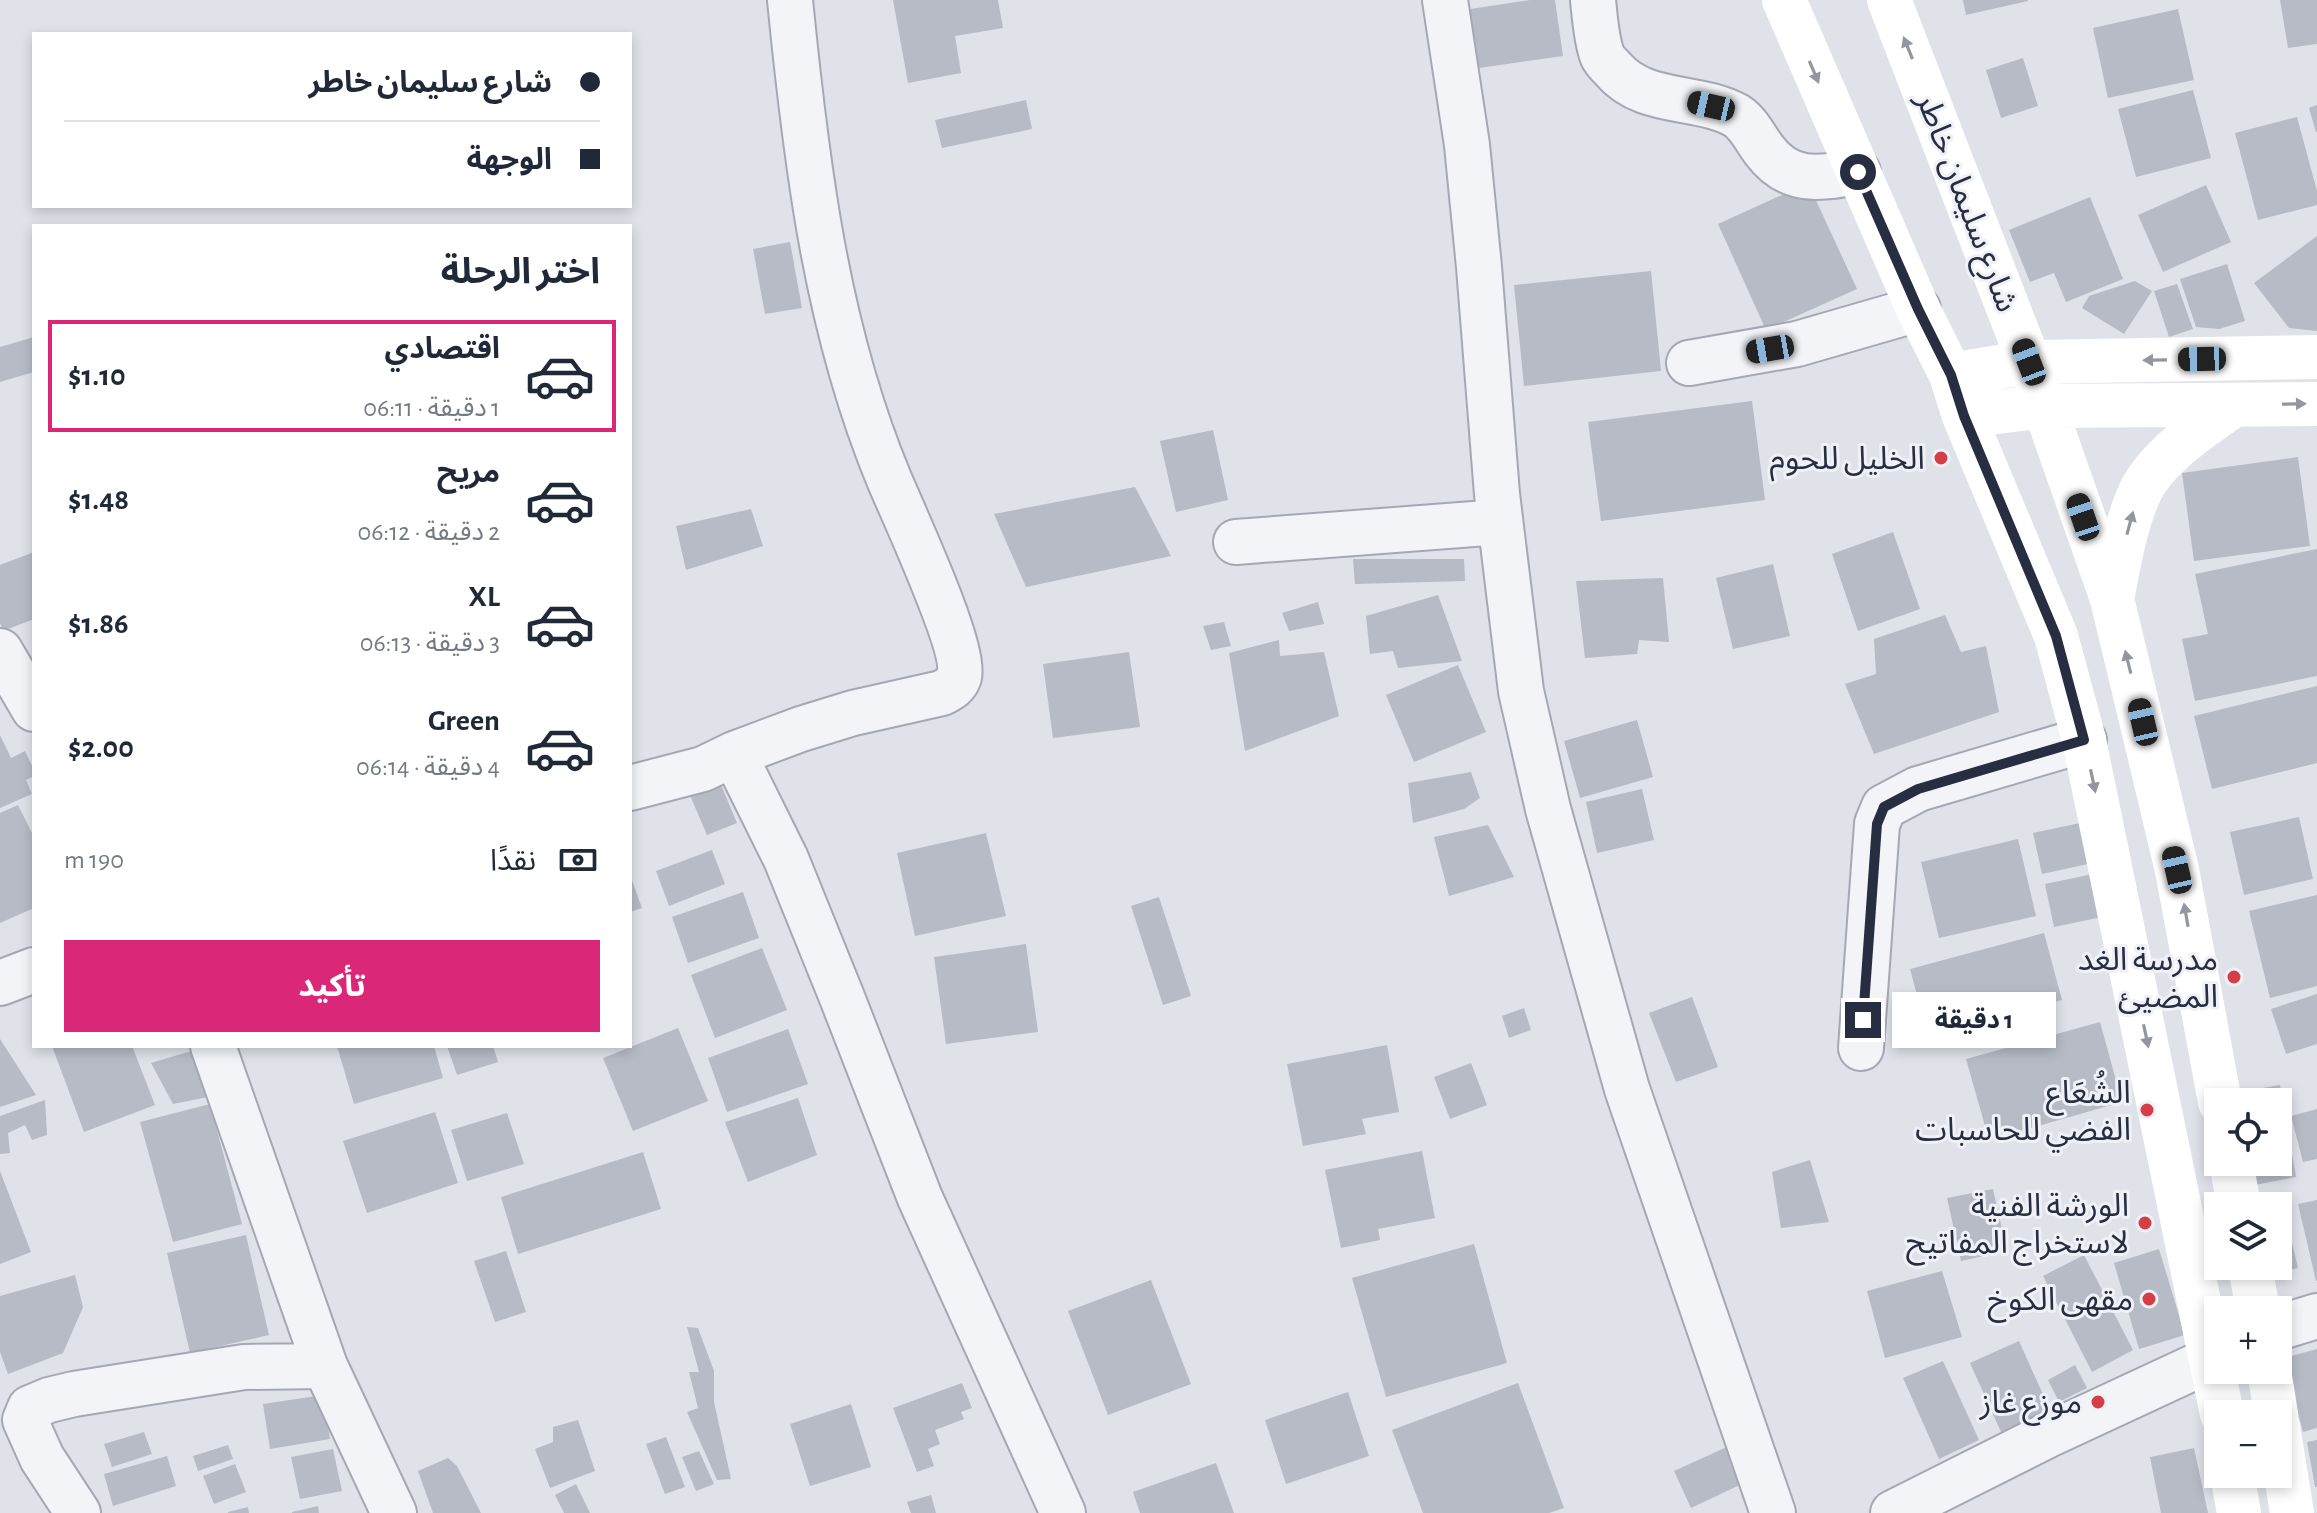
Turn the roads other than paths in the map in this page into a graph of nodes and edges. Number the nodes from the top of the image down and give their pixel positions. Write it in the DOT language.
graph roads {
  1 [pos="790,0"];
  2 [pos="1445,0"];
  3 [pos="1593,0"];
  4 [pos="1784,0"];
  5 [pos="1889,0"];
  6 [pos="1858,172"];
  7 [pos="1918,309"];
  8 [pos="2317,357"];
  9 [pos="2029,362"];
  10 [pos="1689,363"];
  11 [pos="1951,375"];
  12 [pos="2317,404"];
  13 [pos="2234,405"];
  14 [pos="2044,406"];
  15 [pos="1964,416"];
  16 [pos="1500,522"];
  17 [pos="1236,542"];
  18 [pos="2112,599"];
  19 [pos="0,651"];
  20 [pos="32,706"];
  21 [pos="2084,740"];
  22 [pos="734,754"];
  23 [pos="632,787"];
  24 [pos="32,971"];
  25 [pos="0,983"];
  26 [pos="214,1048"];
  27 [pos="1861,1048"];
  28 [pos="2217,1088"];
  29 [pos="2204,1305"];
  30 [pos="2317,1316"];
  31 [pos="2292,1324"];
  32 [pos="2204,1362"];
  33 [pos="325,1366"];
  34 [pos="2235,1488"];
  35 [pos="2288,1488"];
  36 [pos="78,1513"];
  37 [pos="394,1513"];
  38 [pos="1063,1513"];
  39 [pos="1773,1513"];
  40 [pos="1893,1513"];
  41 [pos="2239,1513"];
  42 [pos="2292,1513"];
  1 -- 22 [label="street"];
  2 -- 16 [label="street"];
  3 -- 6 [label="street"];
  4 -- 6 [label="main road, one-way"];
  9 -- 5 [label="main road, شارع سليمان خاطر, one-way"];
  6 -- 7 [label="main road"];
  7 -- 10 [label="street"];
  7 -- 11 [label="main road"];
  8 -- 9 [label="main road, one-way"];
  9 -- 11 [label="main road"];
  9 -- 14 [label="main road, شارع سليمان خاطر"];
  11 -- 15 [label="main road"];
  13 -- 12 [label="main road, one-way"];
  13 -- 14 [label="main road"];
  18 -- 13 [label="main road, one-way"];
  14 -- 15 [label="main road"];
  14 -- 18 [label="main road, شارع سليمان خاطر"];
  15 -- 21 [label="main road"];
  16 -- 17 [label="street"];
  16 -- 39 [label="street"];
  28 -- 18 [label="main road, شارع سليمان خاطر, one-way"];
  19 -- 20 [label="street"];
  21 -- 27 [label="street"];
  21 -- 29 [label="main road, one-way"];
  22 -- 23 [label="street"];
  22 -- 38 [label="street"];
  24 -- 25 [label="street"];
  26 -- 33 [label="street"];
  30 -- 31 [label="street"];
  32 -- 40 [label="street"];
  33 -- 36 [label="street"];
  33 -- 37 [label="street"];
  34 -- 41 [label="main road"];
  35 -- 42 [label="main road"];
}
